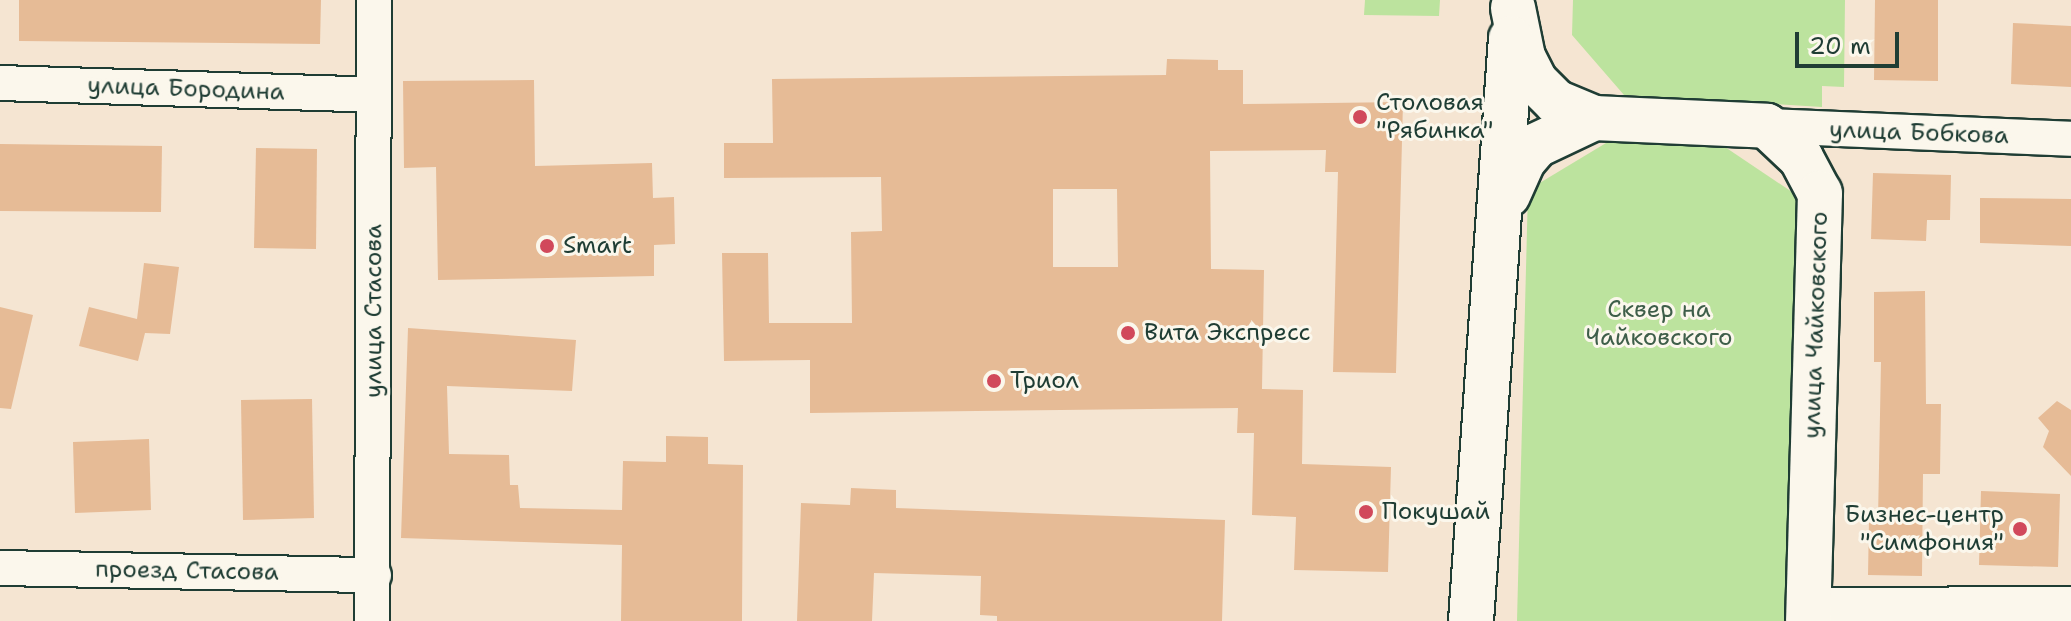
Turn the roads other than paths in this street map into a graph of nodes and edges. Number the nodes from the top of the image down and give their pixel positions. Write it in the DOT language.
graph roads {
  1 [pos="374,0"];
  2 [pos="1513,4"];
  3 [pos="0,83"];
  4 [pos="373,95"];
  5 [pos="1594,118"];
  6 [pos="1767,126"];
  7 [pos="2071,139"];
  8 [pos="1503,216"];
  9 [pos="0,568"];
  10 [pos="374,575"];
  11 [pos="2071,604"];
  12 [pos="1808,613"];
  13 [pos="372,621"];
  14 [pos="1471,621"];
  1 -- 4 [label="street, улица Стасова"];
  2 -- 5 [label="main road"];
  2 -- 8 [label="main road"];
  3 -- 4 [label="street, улица Бородина"];
  4 -- 10 [label="street, улица Стасова"];
  5 -- 6 [label="main road"];
  5 -- 8 [label="main road"];
  6 -- 7 [label="street, улица Бобкова"];
  6 -- 12 [label="main road, улица Чайковского"];
  8 -- 14 [label="main road"];
  9 -- 10 [label="street, проезд Стасова"];
  10 -- 13 [label="street, улица Стасова"];
  11 -- 12 [label="street"];
}
